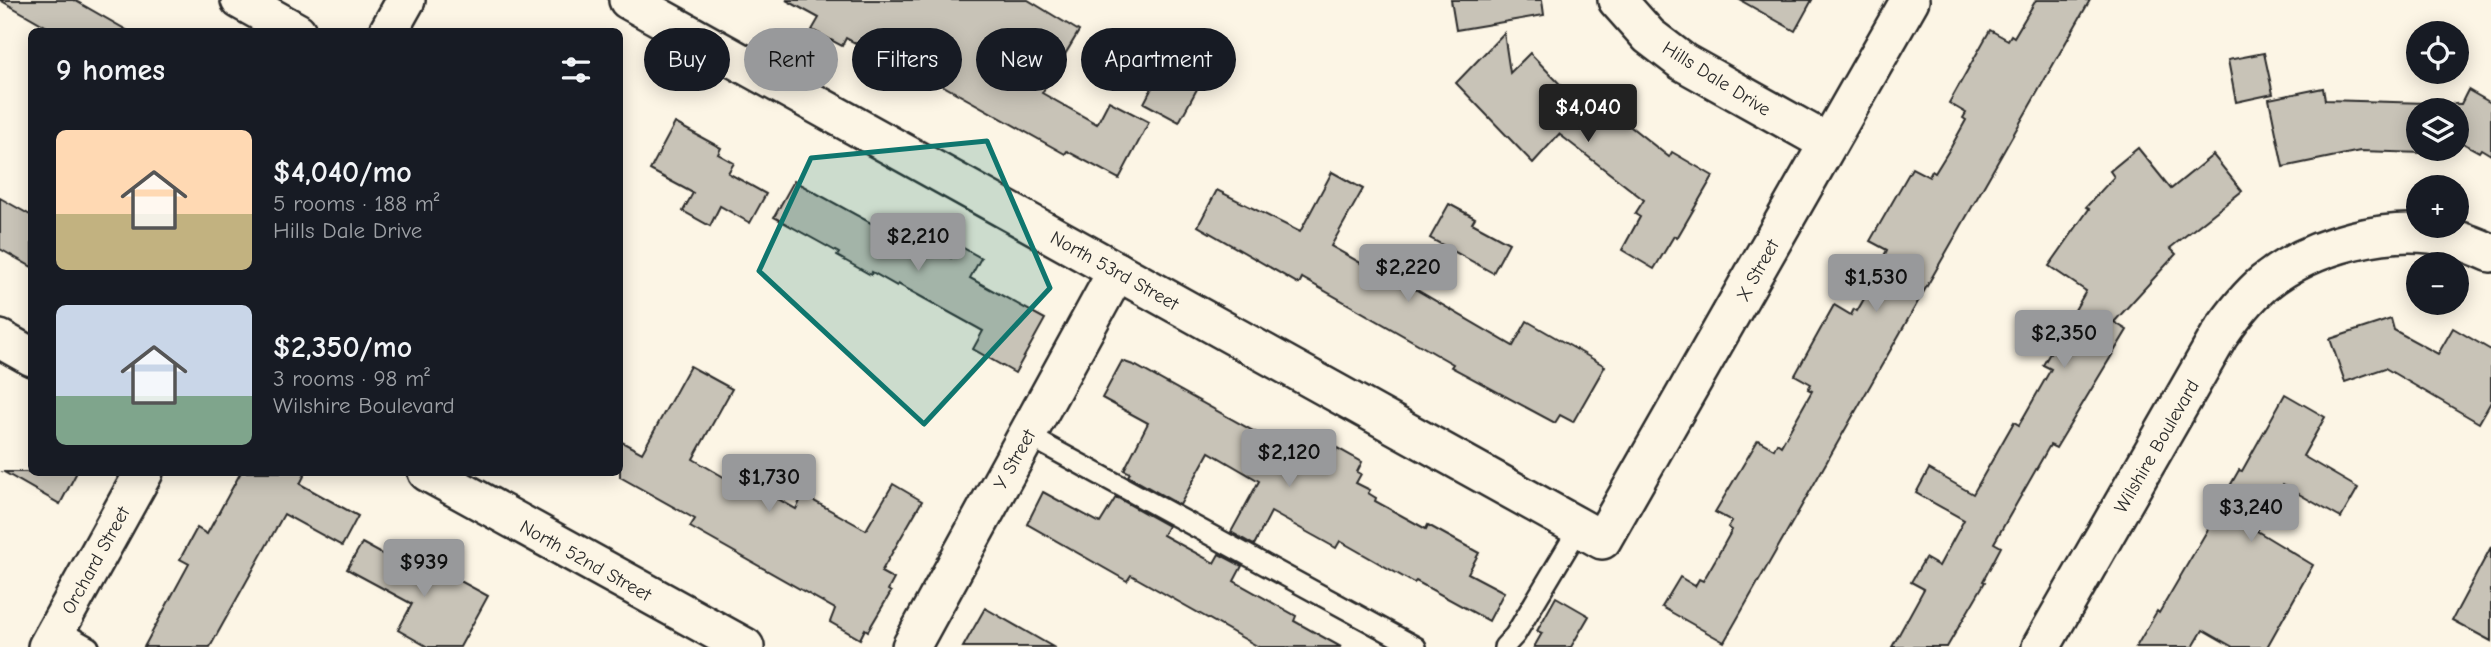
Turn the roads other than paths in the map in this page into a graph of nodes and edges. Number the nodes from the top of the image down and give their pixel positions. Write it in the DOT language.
graph roads {
  1 [pos="240,0"];
  2 [pos="406,0"];
  3 [pos="628,0"];
  4 [pos="1617,0"];
  5 [pos="1910,0"];
  6 [pos="290,28"];
  7 [pos="390,28"];
  8 [pos="1828,143"];
  9 [pos="2491,253"];
  10 [pos="1117,271"];
  11 [pos="0,340"];
  12 [pos="28,355"];
  13 [pos="1027,435"];
  14 [pos="142,476"];
  15 [pos="434,476"];
  16 [pos="1591,534"];
  17 [pos="52,638"];
  18 [pos="89,647"];
  19 [pos="745,647"];
  20 [pos="911,647"];
  21 [pos="1416,647"];
  22 [pos="1504,647"];
  23 [pos="2041,647"];
  1 -- 6 [label="street"];
  2 -- 7 [label="street"];
  3 -- 10 [label="street, North 53rd Street"];
  4 -- 8 [label="street, Hills Dale Drive"];
  5 -- 8 [label="street, X Street"];
  8 -- 16 [label="street, X Street"];
  9 -- 23 [label="street, Wilshire Boulevard"];
  10 -- 13 [label="street, Y Street"];
  10 -- 16 [label="street, North 53rd Street"];
  11 -- 12 [label="street"];
  13 -- 20 [label="street, Y Street"];
  13 -- 21 [label="lane"];
  14 -- 17 [label="street, Orchard Street"];
  15 -- 19 [label="street, North 52nd Street"];
  16 -- 22 [label="lane"];
  17 -- 18 [label="lane"];
}
